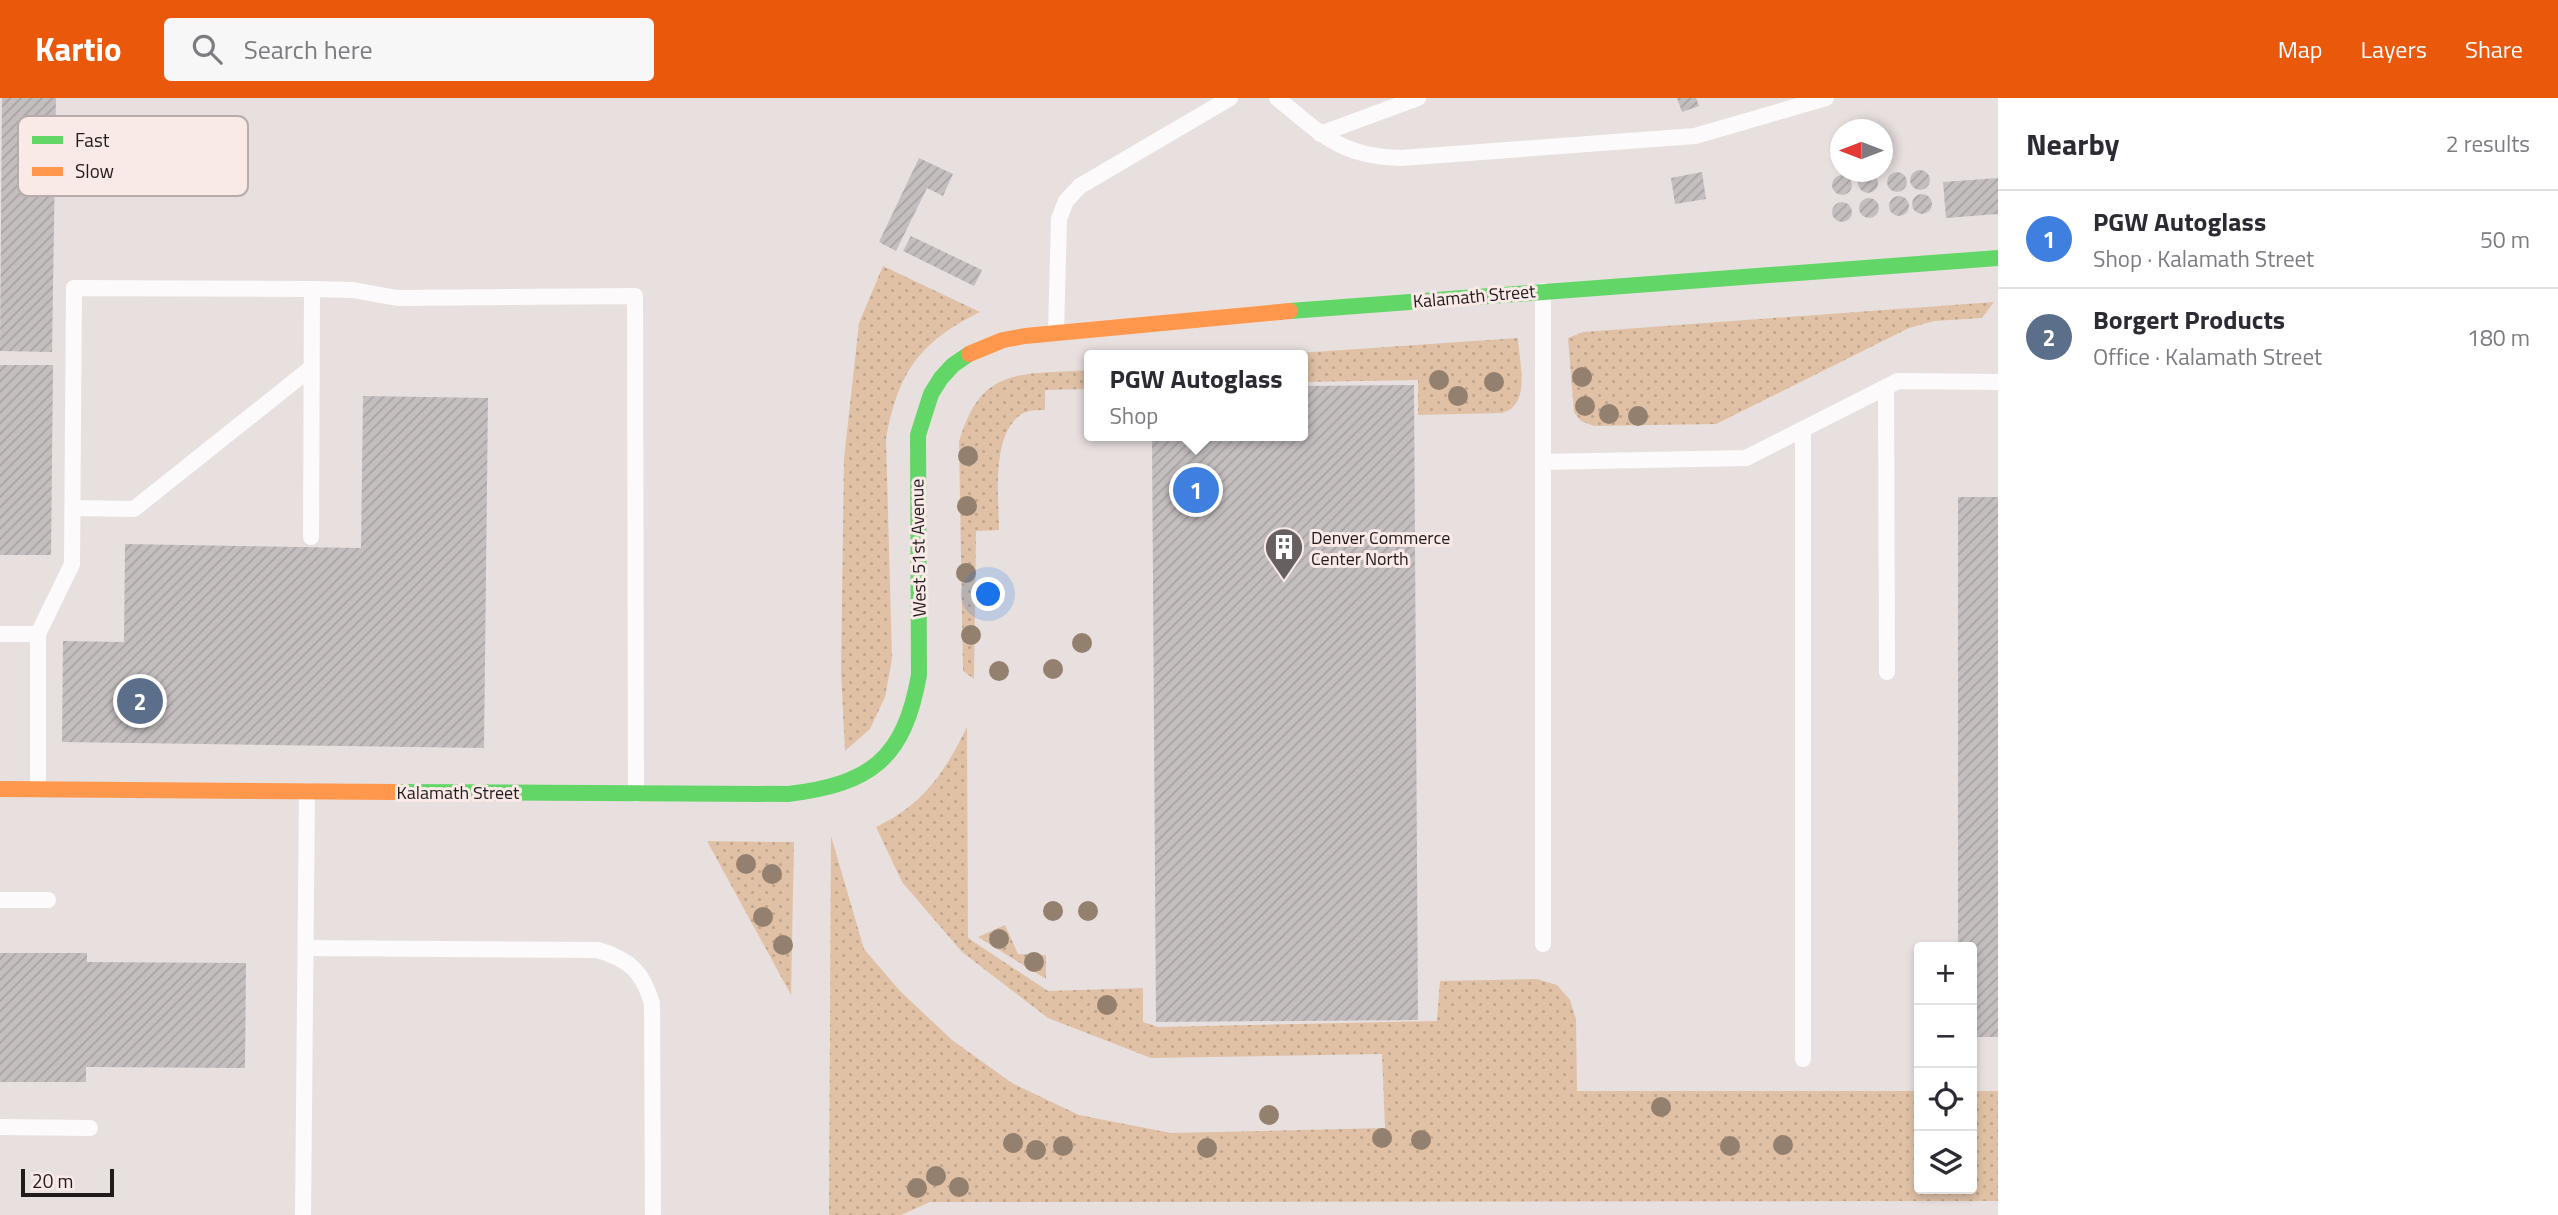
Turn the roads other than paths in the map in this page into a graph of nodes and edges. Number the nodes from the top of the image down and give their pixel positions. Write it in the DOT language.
graph roads {
  1 [pos="1230,98"];
  2 [pos="1277,98"];
  3 [pos="1418,98"];
  4 [pos="1826,98"];
  5 [pos="1320,134"];
  6 [pos="1998,258"];
  7 [pos="312,289"];
  8 [pos="1544,291"];
  9 [pos="1056,333"];
  10 [pos="957,362"];
  11 [pos="311,368"];
  12 [pos="1998,382"];
  13 [pos="1886,387"];
  14 [pos="1803,430"];
  15 [pos="1544,462"];
  16 [pos="73,508"];
  17 [pos="311,537"];
  18 [pos="0,634"];
  19 [pos="38,634"];
  20 [pos="1887,672"];
  21 [pos="900,741"];
  22 [pos="0,789"];
  23 [pos="38,789"];
  24 [pos="307,791"];
  25 [pos="636,794"];
  26 [pos="0,900"];
  27 [pos="48,900"];
  28 [pos="1544,944"];
  29 [pos="306,948"];
  30 [pos="1803,1059"];
  31 [pos="0,1127"];
  32 [pos="90,1128"];
  33 [pos="303,1215"];
  34 [pos="653,1215"];
  1 -- 9 [label="lane"];
  2 -- 5 [label="lane"];
  3 -- 5 [label="lane"];
  4 -- 5 [label="lane"];
  6 -- 8 [label="street, Kalamath Street"];
  7 -- 11 [label="lane"];
  7 -- 16 [label="lane"];
  7 -- 25 [label="lane"];
  8 -- 9 [label="street, Kalamath Street"];
  8 -- 15 [label="lane"];
  9 -- 10 [label="street, Kalamath Street"];
  10 -- 21 [label="street, West 51st Avenue"];
  11 -- 16 [label="lane"];
  11 -- 17 [label="lane"];
  12 -- 13 [label="lane"];
  13 -- 14 [label="lane"];
  13 -- 20 [label="lane"];
  14 -- 15 [label="lane"];
  14 -- 30 [label="lane"];
  15 -- 28 [label="lane"];
  16 -- 19 [label="lane"];
  18 -- 19 [label="lane"];
  19 -- 23 [label="lane"];
  21 -- 25 [label="street, Kalamath Street"];
  22 -- 23 [label="street, Kalamath Street"];
  23 -- 24 [label="street, Kalamath Street"];
  24 -- 25 [label="street, Kalamath Street"];
  24 -- 29 [label="lane"];
  26 -- 27 [label="lane"];
  29 -- 33 [label="lane"];
  29 -- 34 [label="lane"];
  31 -- 32 [label="lane"];
}
